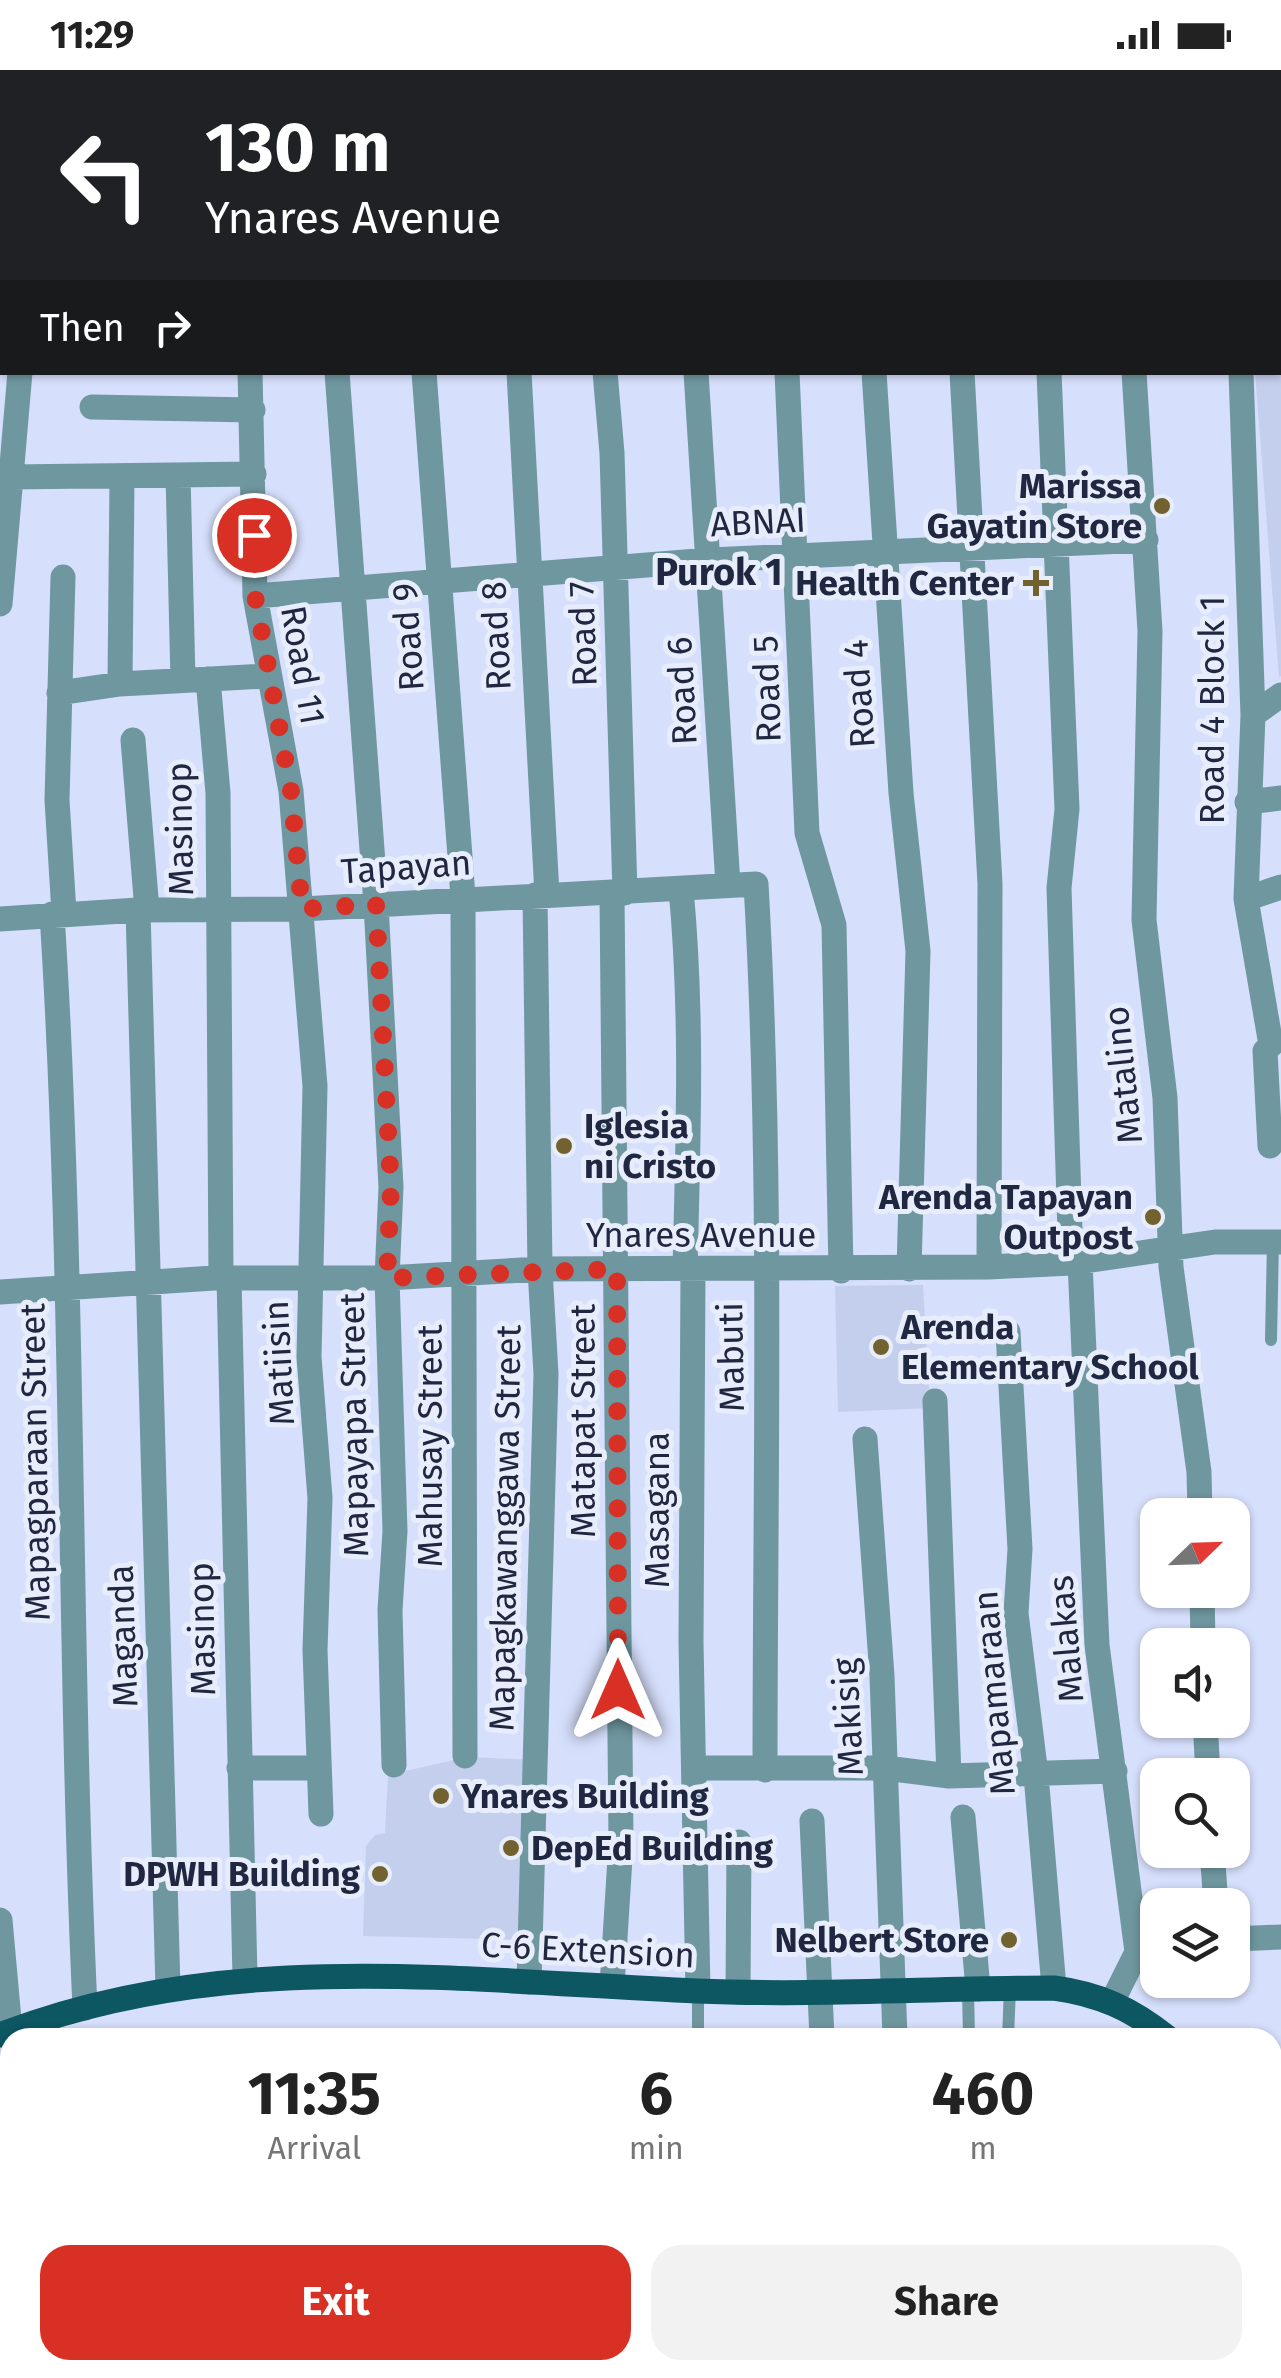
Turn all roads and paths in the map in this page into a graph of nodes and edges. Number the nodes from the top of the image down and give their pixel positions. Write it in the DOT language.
graph roads {
  1 [pos="20,375"];
  2 [pos="250,375"];
  3 [pos="338,375"];
  4 [pos="424,375"];
  5 [pos="519,375"];
  6 [pos="605,375"];
  7 [pos="696,375"];
  8 [pos="787,375"];
  9 [pos="874,375"];
  10 [pos="962,375"];
  11 [pos="1049,375"];
  12 [pos="1134,375"];
  13 [pos="1242,375"];
  14 [pos="92,407"];
  15 [pos="253,410"];
  16 [pos="254,474"];
  17 [pos="178,475"];
  18 [pos="10,476"];
  19 [pos="122,478"];
  20 [pos="1146,540"];
  21 [pos="1058,541"];
  22 [pos="969,546"];
  23 [pos="885,550"];
  24 [pos="798,556"];
  25 [pos="710,560"];
  26 [pos="616,566"];
  27 [pos="527,572"];
  28 [pos="63,577"];
  29 [pos="440,583"];
  30 [pos="351,590"];
  31 [pos="255,596"];
  32 [pos="0,604"];
  33 [pos="267,676"];
  34 [pos="196,679"];
  35 [pos="120,684"];
  36 [pos="59,694"];
  37 [pos="1281,696"];
  38 [pos="1253,716"];
  39 [pos="132,740"];
  40 [pos="1281,798"];
  41 [pos="1246,802"];
  42 [pos="756,884"];
  43 [pos="728,885"];
  44 [pos="1281,888"];
  45 [pos="682,889"];
  46 [pos="619,894"];
  47 [pos="541,895"];
  48 [pos="463,897"];
  49 [pos="1246,899"];
  50 [pos="376,904"];
  51 [pos="302,909"];
  52 [pos="143,910"];
  53 [pos="217,910"];
  54 [pos="58,914"];
  55 [pos="0,919"];
  56 [pos="1271,979"];
  57 [pos="1276,1045"];
  58 [pos="1270,1146"];
  59 [pos="1277,1242"];
  60 [pos="1171,1250"];
  61 [pos="1076,1263"];
  62 [pos="989,1268"];
  63 [pos="540,1269"];
  64 [pos="617,1269"];
  65 [pos="689,1270"];
  66 [pos="841,1270"];
  67 [pos="909,1270"];
  68 [pos="764,1272"];
  69 [pos="461,1273"];
  70 [pos="225,1278"];
  71 [pos="387,1278"];
  72 [pos="309,1280"];
  73 [pos="149,1282"];
  74 [pos="66,1290"];
  75 [pos="0,1292"];
  76 [pos="1008,1332"];
  77 [pos="1271,1340"];
  78 [pos="934,1401"];
  79 [pos="865,1439"];
  80 [pos="1200,1498"];
  81 [pos="466,1756"];
  82 [pos="394,1765"];
  83 [pos="240,1768"];
  84 [pos="317,1768"];
  85 [pos="696,1768"];
  86 [pos="886,1768"];
  87 [pos="765,1770"];
  88 [pos="1116,1771"];
  89 [pos="1036,1775"];
  90 [pos="950,1776"];
  91 [pos="321,1814"];
  92 [pos="963,1817"];
  93 [pos="812,1821"];
  94 [pos="739,1842"];
  95 [pos="1140,1910"];
  96 [pos="0,1920"];
  97 [pos="1281,1937"];
  98 [pos="1250,1938"];
  99 [pos="1140,1960"];
  100 [pos="244,1978"];
  101 [pos="529,1982"];
  102 [pos="612,1986"];
  103 [pos="1010,1988"];
  104 [pos="1054,1988"];
  105 [pos="168,1989"];
  106 [pos="973,1989"];
  107 [pos="698,1991"];
  108 [pos="893,1991"];
  109 [pos="738,1992"];
  110 [pos="820,1993"];
  111 [pos="1112,2002"];
  112 [pos="85,2008"];
  113 [pos="5,2028"];
  114 [pos="21,2028"];
  115 [pos="698,2028"];
  116 [pos="822,2028"];
  117 [pos="894,2028"];
  118 [pos="971,2028"];
  119 [pos="1008,2028"];
  120 [pos="1152,2028"];
  1 -- 18 [label="street"];
  2 -- 15 [label="street, Road 11"];
  3 -- 30 [label="street, Mapayapa Street"];
  4 -- 29 [label="street, Road 9"];
  5 -- 27 [label="street, Road 8"];
  6 -- 26 [label="street, Road 7"];
  7 -- 25 [label="street, Road 6"];
  8 -- 24 [label="street, Road 5"];
  9 -- 23 [label="street, Road 4"];
  10 -- 22 [label="street"];
  11 -- 21 [label="street, Malakas"];
  12 -- 20 [label="street, Matalino"];
  13 -- 38 [label="street, Road 4 Block 1"];
  14 -- 15 [label="street"];
  15 -- 16 [label="street, Road 11"];
  16 -- 17 [label="street"];
  16 -- 31 [label="street, Road 11"];
  17 -- 19 [label="street"];
  17 -- 34 [label="street, Masinop"];
  18 -- 19 [label="street"];
  18 -- 32 [label="street"];
  19 -- 35 [label="street"];
  20 -- 21 [label="street, ABNAI"];
  20 -- 60 [label="street, Matalino"];
  21 -- 22 [label="street, ABNAI"];
  21 -- 61 [label="street, Malakas"];
  22 -- 23 [label="street, ABNAI"];
  22 -- 62 [label="street"];
  23 -- 24 [label="street, ABNAI"];
  23 -- 67 [label="street, Road 4"];
  24 -- 25 [label="street, ABNAI"];
  24 -- 66 [label="street, Road 5"];
  25 -- 26 [label="street, ABNAI"];
  25 -- 43 [label="street, Road 6"];
  26 -- 27 [label="street, ABNAI"];
  26 -- 46 [label="street, Road 7"];
  27 -- 29 [label="street, ABNAI"];
  27 -- 47 [label="street, Road 8"];
  28 -- 36 [label="street, Mapagparaan Street"];
  29 -- 30 [label="street, ABNAI"];
  29 -- 48 [label="street, Road 9"];
  30 -- 31 [label="street, ABNAI"];
  30 -- 50 [label="street, Mapayapa Street"];
  31 -- 33 [label="street, Road 11"];
  33 -- 34 [label="street"];
  33 -- 51 [label="street, Road 11"];
  34 -- 35 [label="street"];
  34 -- 53 [label="street, Masinop"];
  35 -- 36 [label="street"];
  36 -- 54 [label="street, Mapagparaan Street"];
  37 -- 38 [label="street"];
  38 -- 41 [label="street, Road 4 Block 1"];
  39 -- 52 [label="street"];
  40 -- 41 [label="street"];
  41 -- 49 [label="street, Road 4 Block 1"];
  42 -- 43 [label="street, Tapayan"];
  42 -- 68 [label="street, Mabuti"];
  43 -- 45 [label="street, Tapayan"];
  44 -- 49 [label="street"];
  45 -- 46 [label="street, Tapayan"];
  45 -- 65 [label="street, Masagana"];
  46 -- 47 [label="street, Tapayan"];
  46 -- 64 [label="street, Matapat Street"];
  47 -- 48 [label="street, Tapayan"];
  47 -- 63 [label="street, Mapagkawanggawa Street"];
  48 -- 50 [label="street, Tapayan"];
  48 -- 69 [label="street, Mahusay Street"];
  49 -- 56 [label="street, Road 4 Block 1"];
  50 -- 51 [label="street, Tapayan"];
  50 -- 71 [label="street, Mapayapa Street"];
  51 -- 53 [label="street, Tapayan"];
  51 -- 72 [label="street, Matiisin"];
  52 -- 53 [label="street, Tapayan"];
  52 -- 54 [label="street, Tapayan"];
  52 -- 73 [label="street"];
  53 -- 70 [label="street, Masinop"];
  54 -- 55 [label="street, Tapayan"];
  54 -- 74 [label="street, Mapagparaan Street"];
  56 -- 57 [label="street, Road 4 Block 1"];
  57 -- 58 [label="street, Road 4 Block 1"];
  59 -- 60 [label="street, Ynares Avenue"];
  59 -- 77 [label="lane"];
  60 -- 61 [label="street, Ynares Avenue"];
  60 -- 80 [label="street, Matalino"];
  61 -- 62 [label="street, Ynares Avenue"];
  61 -- 88 [label="street, Malakas"];
  62 -- 67 [label="street, Ynares Avenue"];
  63 -- 64 [label="street, Ynares Avenue"];
  63 -- 69 [label="street, Ynares Avenue"];
  63 -- 101 [label="street, Mapagkawanggawa Street"];
  64 -- 65 [label="street, Ynares Avenue"];
  64 -- 102 [label="street, Matapat Street"];
  65 -- 68 [label="street, Ynares Avenue"];
  65 -- 85 [label="street, Masagana"];
  66 -- 67 [label="street, Ynares Avenue"];
  66 -- 68 [label="street, Ynares Avenue"];
  68 -- 87 [label="street, Mabuti"];
  69 -- 71 [label="street, Ynares Avenue"];
  69 -- 81 [label="street, Mahusay Street"];
  70 -- 72 [label="street, Ynares Avenue"];
  70 -- 73 [label="street, Ynares Avenue"];
  70 -- 83 [label="street, Masinop"];
  71 -- 72 [label="street, Ynares Avenue"];
  71 -- 82 [label="street, Mapayapa Street"];
  72 -- 84 [label="street, Matiisin"];
  73 -- 74 [label="street, Ynares Avenue"];
  73 -- 105 [label="street, Maganda"];
  74 -- 75 [label="street, Ynares Avenue"];
  74 -- 112 [label="street, Mapagparaan Street"];
  76 -- 89 [label="street, Mapamaraan"];
  78 -- 90 [label="street"];
  79 -- 86 [label="street, Makisig"];
  83 -- 84 [label="street"];
  83 -- 100 [label="street, Masinop"];
  84 -- 91 [label="street, Matiisin"];
  85 -- 87 [label="street"];
  85 -- 107 [label="street, Masagana"];
  86 -- 87 [label="street"];
  86 -- 90 [label="street"];
  86 -- 108 [label="street, Makisig"];
  88 -- 89 [label="street"];
  88 -- 95 [label="street, Malakas"];
  89 -- 90 [label="street"];
  89 -- 104 [label="street, Mapamaraan"];
  92 -- 106 [label="street"];
  93 -- 110 [label="street"];
  94 -- 109 [label="street"];
  96 -- 113 [label="street"];
  97 -- 98 [label="street"];
  99 -- 111 [label="street, Malakas"];
  100 -- 101 [label="main road, C-6 Extension"];
  100 -- 105 [label="main road, C-6 Extension"];
  101 -- 102 [label="main road, C-6 Extension"];
  102 -- 107 [label="main road, C-6 Extension"];
  103 -- 104 [label="main road, C-6 Extension"];
  103 -- 106 [label="main road, C-6 Extension"];
  103 -- 119 [label="lane"];
  104 -- 111 [label="main road, C-6 Extension"];
  105 -- 112 [label="main road, C-6 Extension"];
  106 -- 108 [label="main road, C-6 Extension"];
  106 -- 118 [label="lane"];
  107 -- 109 [label="main road, C-6 Extension"];
  107 -- 115 [label="lane"];
  108 -- 110 [label="main road, C-6 Extension"];
  108 -- 117 [label="street, Makisig"];
  109 -- 110 [label="main road, C-6 Extension"];
  110 -- 116 [label="street"];
  111 -- 120 [label="main road, C-6 Extension"];
  112 -- 114 [label="main road, C-6 Extension"];
}
